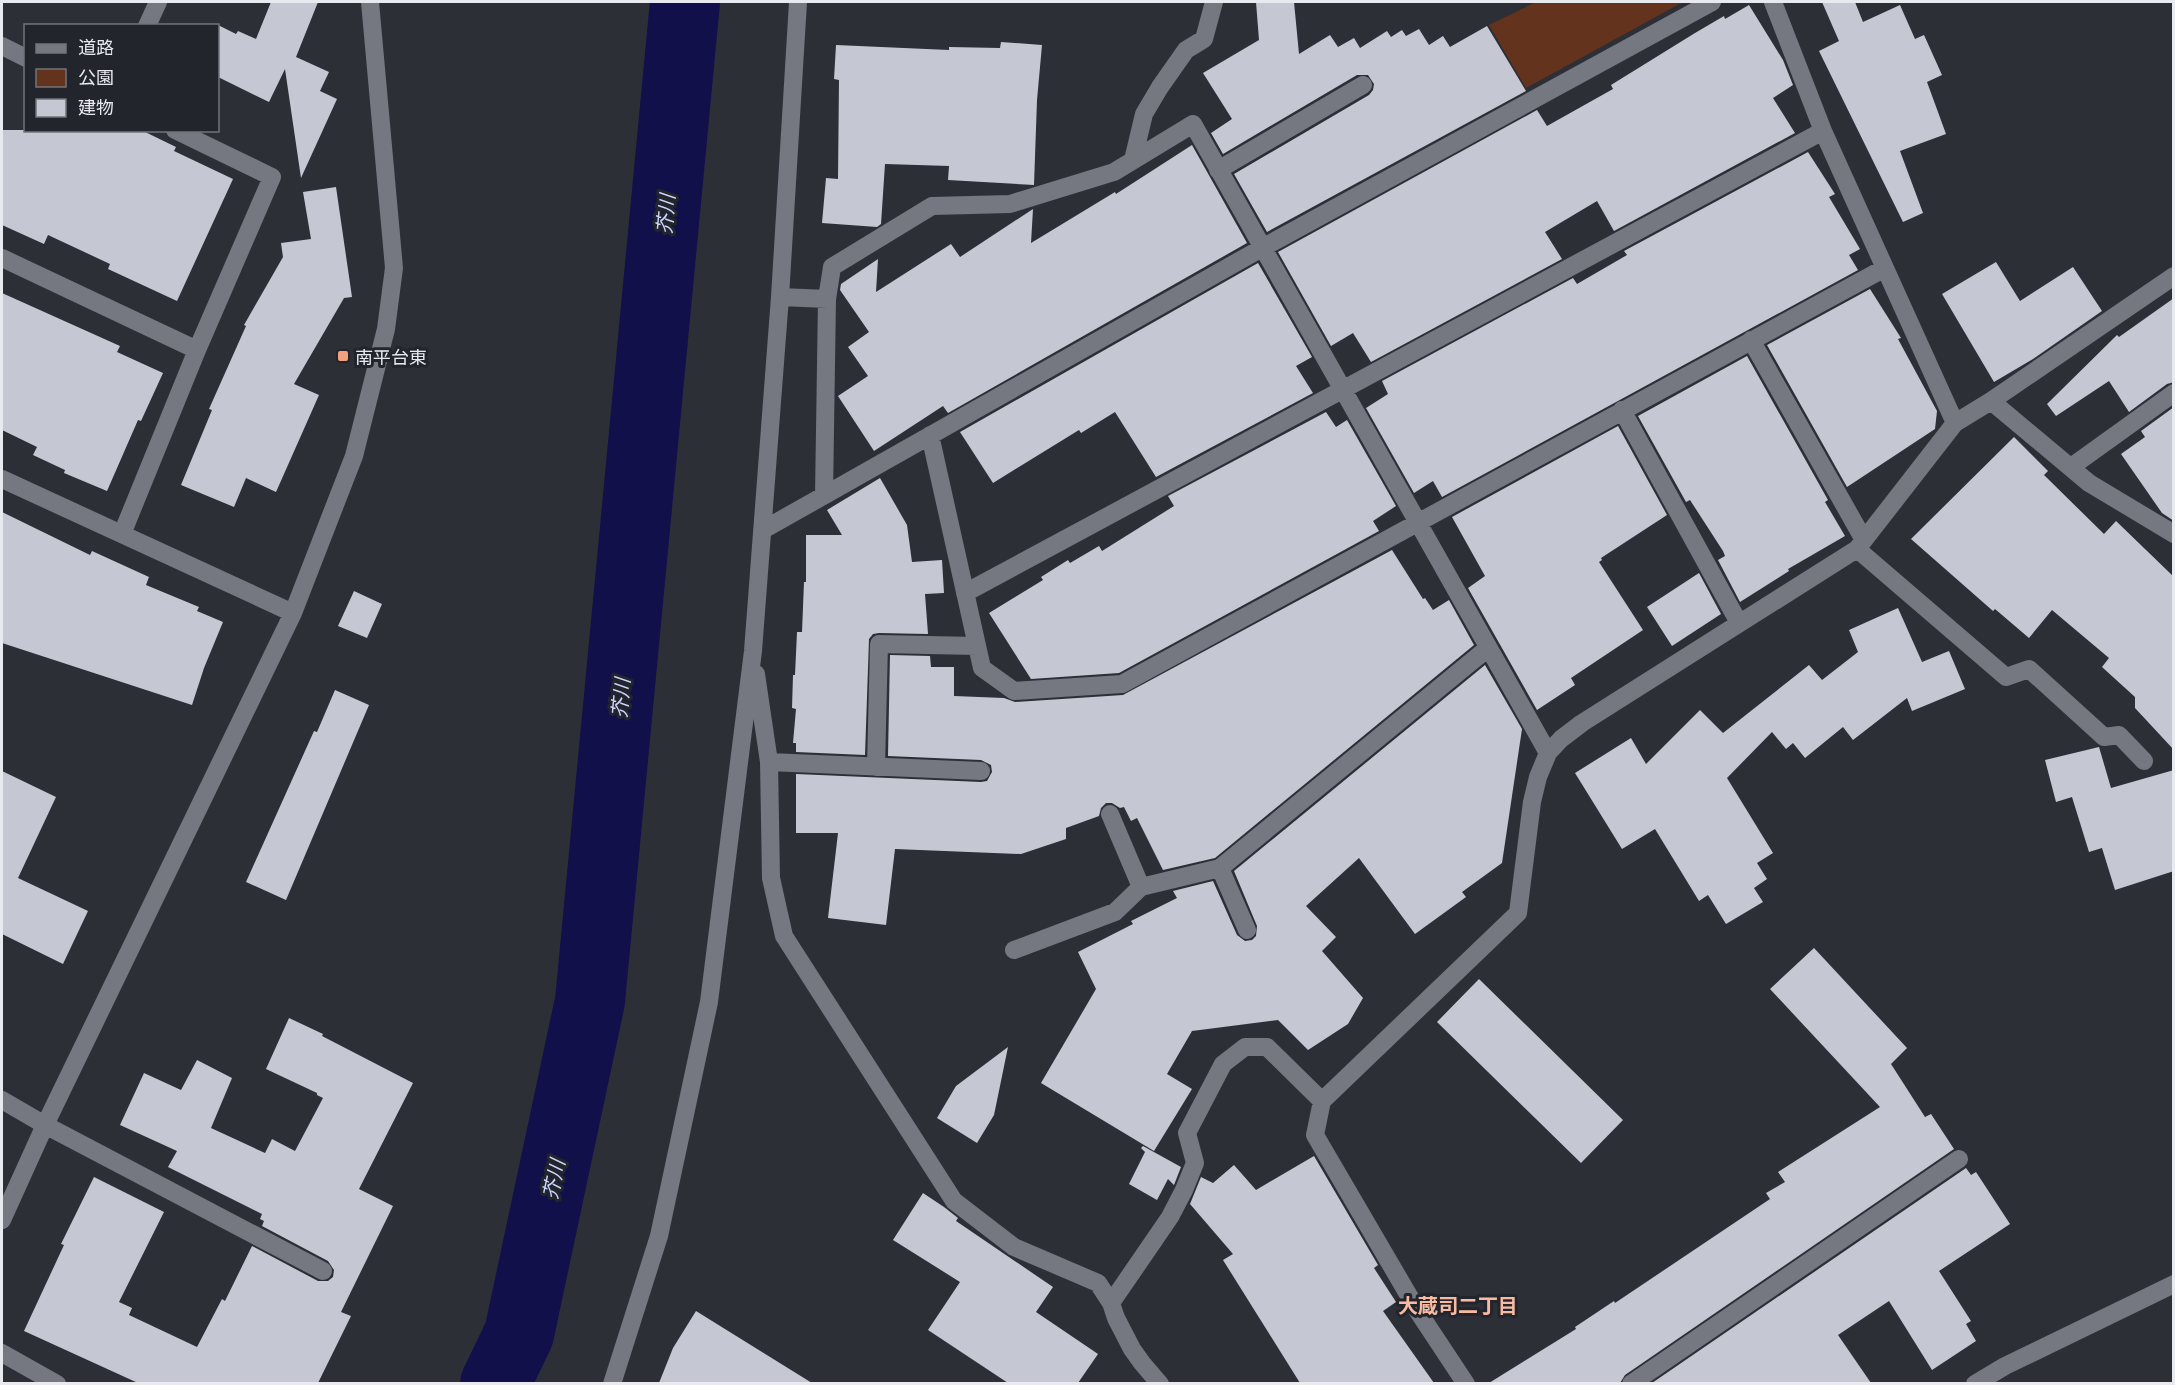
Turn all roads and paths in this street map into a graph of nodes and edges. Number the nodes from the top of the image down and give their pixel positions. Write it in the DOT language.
graph roads {
  1 [pos="158,2"];
  2 [pos="370,2"];
  3 [pos="798,2"];
  4 [pos="1214,2"];
  5 [pos="1712,2"];
  6 [pos="1772,2"];
  7 [pos="148,24"];
  8 [pos="2,46"];
  9 [pos="24,57"];
  10 [pos="1363,85"];
  11 [pos="1824,131"];
  12 [pos="180,132"];
  13 [pos="1133,160"];
  14 [pos="1218,170"];
  15 [pos="1262,248"];
  16 [pos="2,258"];
  17 [pos="1884,268"];
  18 [pos="2174,276"];
  19 [pos="780,297"];
  20 [pos="827,299"];
  21 [pos="1751,340"];
  22 [pos="197,350"];
  23 [pos="1343,390"];
  24 [pos="2174,393"];
  25 [pos="1991,401"];
  26 [pos="1622,410"];
  27 [pos="1955,423"];
  28 [pos="930,435"];
  29 [pos="2070,467"];
  30 [pos="2,479"];
  31 [pos="824,495"];
  32 [pos="1417,522"];
  33 [pos="763,530"];
  34 [pos="122,534"];
  35 [pos="2174,534"];
  36 [pos="1861,545"];
  37 [pos="966,593"];
  38 [pos="293,613"];
  39 [pos="1739,623"];
  40 [pos="977,646"];
  41 [pos="1488,648"];
  42 [pos="753,651"];
  43 [pos="1548,753"];
  44 [pos="2144,761"];
  45 [pos="769,762"];
  46 [pos="876,767"];
  47 [pos="981,771"];
  48 [pos="1110,814"];
  49 [pos="1220,868"];
  50 [pos="1141,887"];
  51 [pos="1247,930"];
  52 [pos="1014,950"];
  53 [pos="2,1100"];
  54 [pos="1322,1101"];
  55 [pos="45,1125"];
  56 [pos="1959,1160"];
  57 [pos="2,1220"];
  58 [pos="323,1271"];
  59 [pos="2174,1284"];
  60 [pos="1111,1303"];
  61 [pos="2,1353"];
  62 [pos="57,1383"];
  63 [pos="612,1383"];
  64 [pos="1160,1383"];
  65 [pos="1466,1383"];
  66 [pos="1631,1383"];
  67 [pos="1976,1383"];
  1 -- 7 [label="street"];
  2 -- 38 [label="street"];
  3 -- 19 [label="street"];
  4 -- 13 [label="street"];
  5 -- 15 [label="street"];
  6 -- 11 [label="street"];
  8 -- 9 [label="street"];
  10 -- 14 [label="street"];
  11 -- 17 [label="street"];
  11 -- 23 [label="street"];
  12 -- 22 [label="street"];
  13 -- 14 [label="street"];
  13 -- 20 [label="street"];
  14 -- 15 [label="street"];
  15 -- 23 [label="street"];
  15 -- 28 [label="street"];
  16 -- 22 [label="street"];
  17 -- 21 [label="street"];
  17 -- 27 [label="street"];
  18 -- 25 [label="street"];
  19 -- 20 [label="street"];
  19 -- 33 [label="street"];
  20 -- 31 [label="street"];
  21 -- 26 [label="street"];
  21 -- 36 [label="street"];
  22 -- 34 [label="street"];
  23 -- 32 [label="street"];
  23 -- 37 [label="street"];
  24 -- 29 [label="street"];
  25 -- 27 [label="street"];
  25 -- 29 [label="street"];
  26 -- 32 [label="street"];
  26 -- 39 [label="street"];
  27 -- 36 [label="street"];
  28 -- 31 [label="street"];
  28 -- 37 [label="street"];
  29 -- 35 [label="street"];
  30 -- 34 [label="street"];
  31 -- 33 [label="street"];
  32 -- 40 [label="street"];
  32 -- 41 [label="street"];
  33 -- 42 [label="street"];
  34 -- 38 [label="street"];
  36 -- 39 [label="street"];
  36 -- 44 [label="street"];
  37 -- 40 [label="street"];
  38 -- 55 [label="street"];
  39 -- 43 [label="street"];
  40 -- 46 [label="street"];
  41 -- 43 [label="street"];
  41 -- 49 [label="street"];
  42 -- 45 [label="street"];
  42 -- 63 [label="street"];
  43 -- 54 [label="street"];
  45 -- 46 [label="street"];
  45 -- 60 [label="street"];
  46 -- 47 [label="street"];
  48 -- 50 [label="street"];
  49 -- 50 [label="street"];
  49 -- 51 [label="street"];
  50 -- 52 [label="street"];
  53 -- 55 [label="street"];
  54 -- 60 [label="street"];
  54 -- 65 [label="street"];
  55 -- 57 [label="street"];
  55 -- 58 [label="street"];
  56 -- 66 [label="street"];
  59 -- 67 [label="street"];
  60 -- 64 [label="street"];
  61 -- 62 [label="street"];
}
